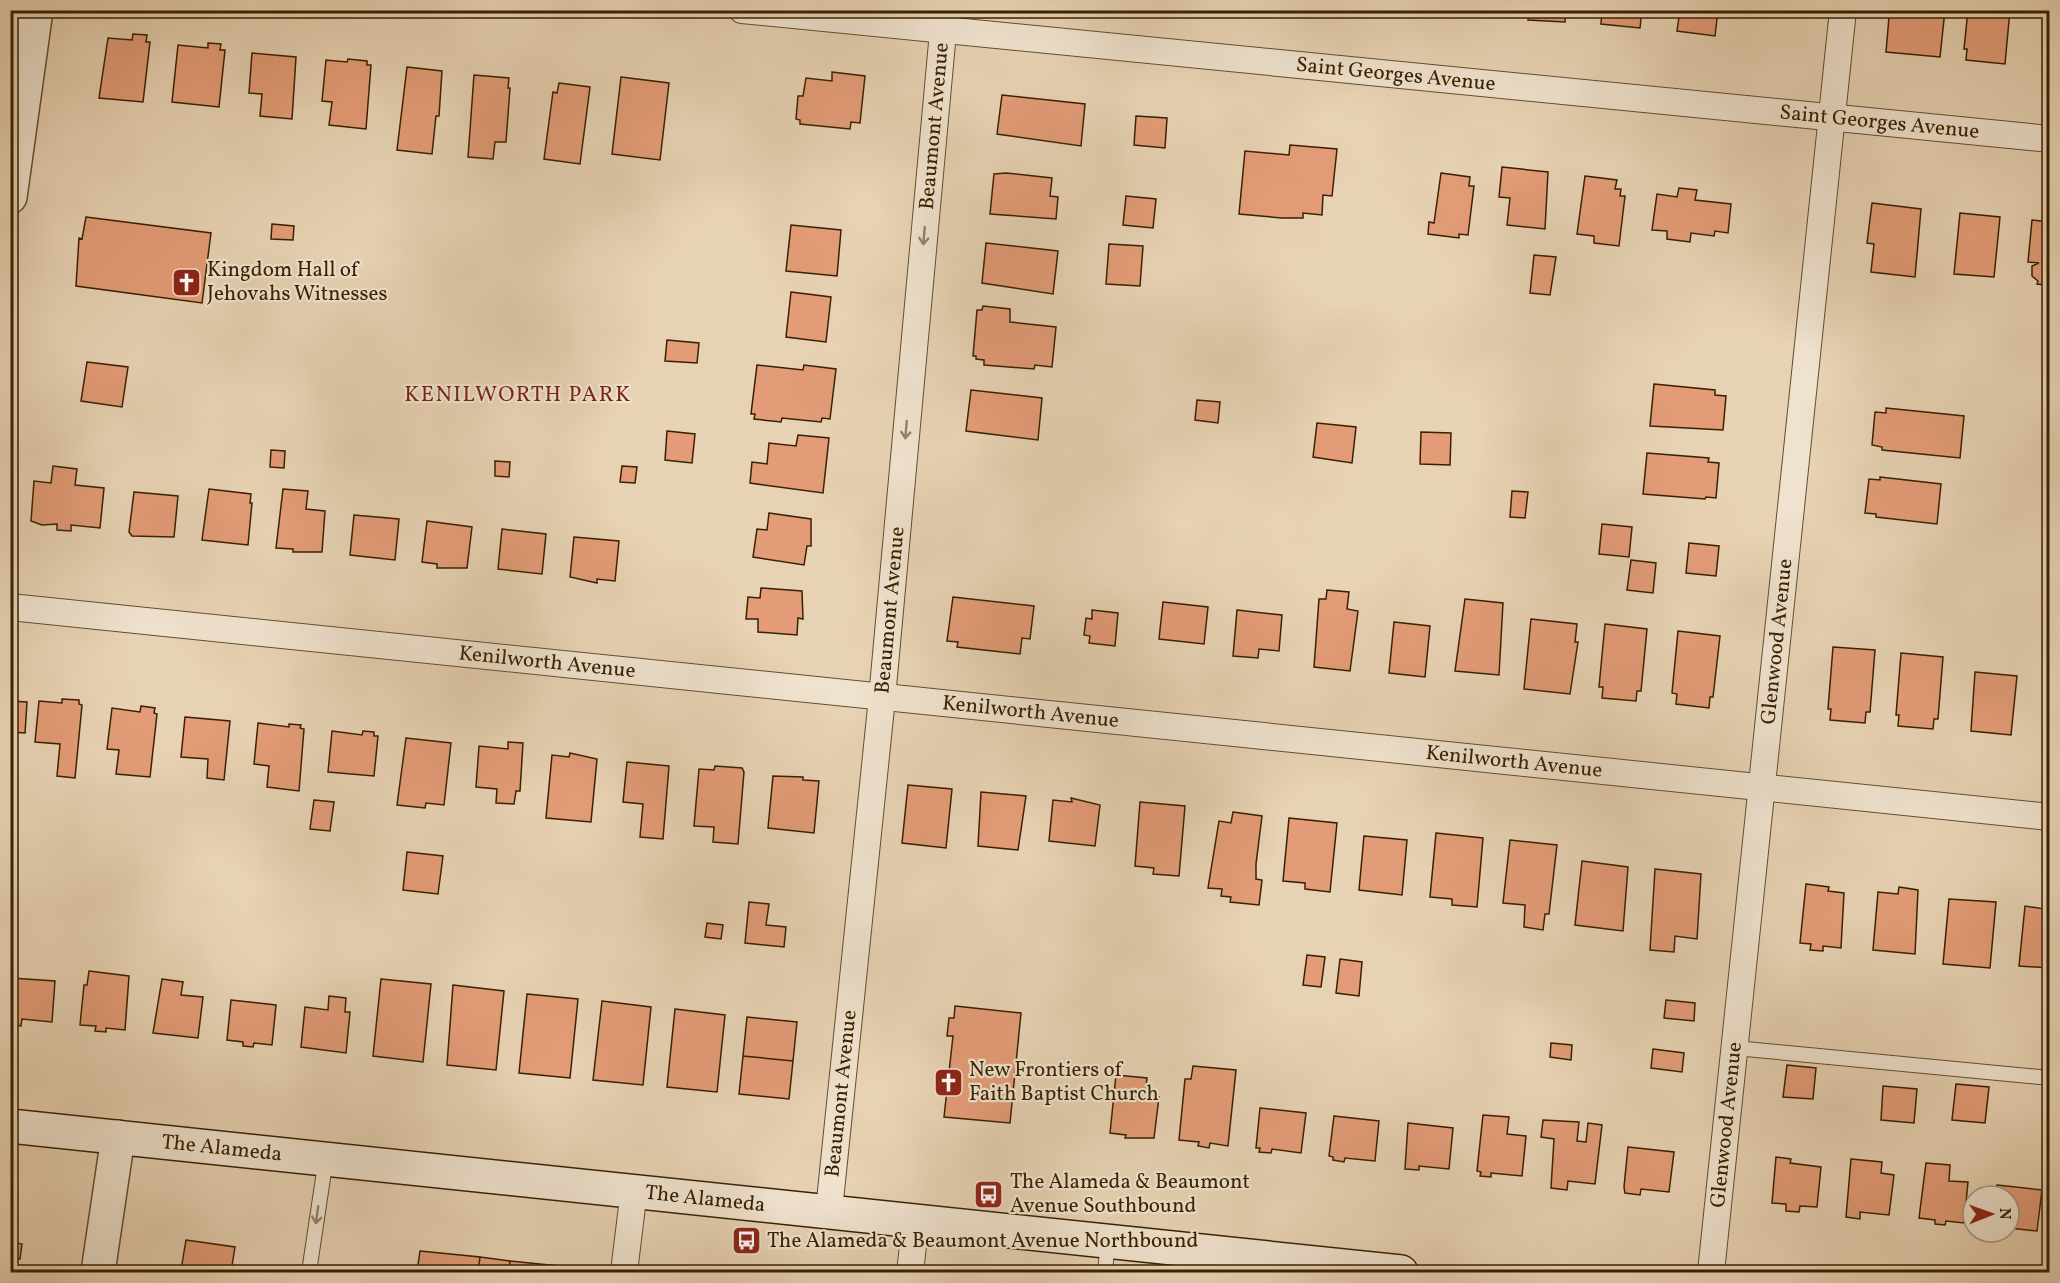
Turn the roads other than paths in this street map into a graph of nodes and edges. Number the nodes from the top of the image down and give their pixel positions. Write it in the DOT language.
graph roads {
  1 [pos="36,10"];
  2 [pos="742,10"];
  3 [pos="1843,10"];
  4 [pos="944,21"];
  5 [pos="1832,118"];
  6 [pos="2049,139"];
  7 [pos="10,197"];
  8 [pos="10,607"];
  9 [pos="882,698"];
  10 [pos="1762,788"];
  11 [pos="2049,817"];
  12 [pos="1734,1048"];
  13 [pos="2049,1078"];
  14 [pos="10,1126"];
  15 [pos="118,1137"];
  16 [pos="326,1158"];
  17 [pos="634,1190"];
  18 [pos="829,1210"];
  19 [pos="916,1220"];
  20 [pos="1108,1240"];
  21 [pos="1309,1268"];
  22 [pos="98,1272"];
  23 [pos="309,1272"];
  24 [pos="624,1272"];
  25 [pos="910,1272"];
  26 [pos="1105,1272"];
  27 [pos="1401,1272"];
  28 [pos="1711,1272"];
  1 -- 7 [label="main road"];
  2 -- 4 [label="street, Saint Georges Avenue"];
  3 -- 5 [label="street, Glenwood Avenue"];
  4 -- 5 [label="street, Saint Georges Avenue"];
  4 -- 9 [label="street, Beaumont Avenue, one-way"];
  5 -- 6 [label="street, Saint Georges Avenue"];
  5 -- 10 [label="street, Glenwood Avenue"];
  8 -- 9 [label="street, Kenilworth Avenue"];
  9 -- 10 [label="street, Kenilworth Avenue"];
  9 -- 18 [label="street, Beaumont Avenue"];
  10 -- 11 [label="street, Kenilworth Avenue"];
  10 -- 12 [label="street, Glenwood Avenue"];
  12 -- 13 [label="lane"];
  12 -- 28 [label="street, Glenwood Avenue"];
  14 -- 15 [label="main road, The Alameda"];
  15 -- 16 [label="main road, The Alameda"];
  15 -- 22 [label="main road"];
  16 -- 17 [label="main road, The Alameda"];
  16 -- 23 [label="lane, one-way"];
  17 -- 18 [label="main road, The Alameda"];
  17 -- 24 [label="street"];
  18 -- 19 [label="main road, The Alameda"];
  19 -- 20 [label="main road, The Alameda"];
  19 -- 25 [label="street"];
  20 -- 21 [label="main road, The Alameda"];
  20 -- 26 [label="lane"];
  21 -- 27 [label="main road, The Alameda"];
}
